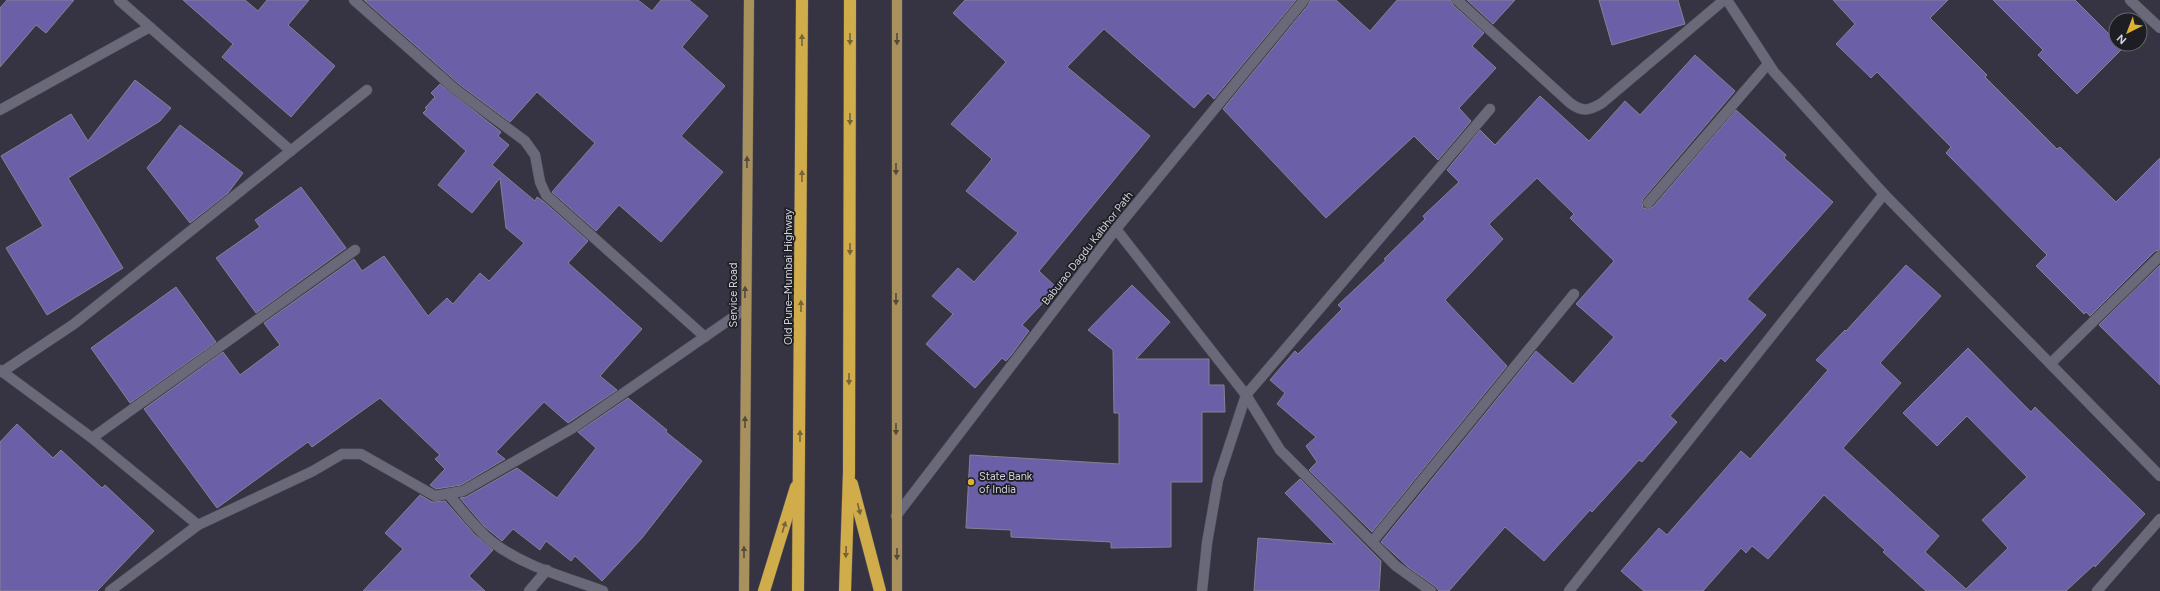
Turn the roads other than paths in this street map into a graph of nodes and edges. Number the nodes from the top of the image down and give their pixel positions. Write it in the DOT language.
graph roads {
  1 [pos="119,0"];
  2 [pos="354,0"];
  3 [pos="749,0"];
  4 [pos="802,0"];
  5 [pos="850,0"];
  6 [pos="896,0"];
  7 [pos="1304,0"];
  8 [pos="1457,0"];
  9 [pos="1726,0"];
  10 [pos="2130,0"];
  11 [pos="150,27"];
  12 [pos="2160,28"];
  13 [pos="1768,64"];
  14 [pos="367,90"];
  15 [pos="1490,109"];
  16 [pos="0,110"];
  17 [pos="291,151"];
  18 [pos="1884,194"];
  19 [pos="1648,203"];
  20 [pos="1116,229"];
  21 [pos="355,250"];
  22 [pos="2160,256"];
  23 [pos="1574,294"];
  24 [pos="745,309"];
  25 [pos="705,337"];
  26 [pos="2051,364"];
  27 [pos="1,371"];
  28 [pos="1246,394"];
  29 [pos="92,438"];
  30 [pos="849,472"];
  31 [pos="799,475"];
  32 [pos="2160,476"];
  33 [pos="449,495"];
  34 [pos="896,516"];
  35 [pos="2160,519"];
  36 [pos="198,525"];
  37 [pos="1372,542"];
  38 [pos="547,570"];
  39 [pos="110,591"];
  40 [pos="529,591"];
  41 [pos="603,591"];
  42 [pos="744,591"];
  43 [pos="764,591"];
  44 [pos="798,591"];
  45 [pos="845,591"];
  46 [pos="880,591"];
  47 [pos="897,591"];
  48 [pos="1202,591"];
  49 [pos="1431,591"];
  50 [pos="1569,591"];
  51 [pos="2097,591"];
  1 -- 11 [label="street"];
  2 -- 25 [label="street"];
  24 -- 3 [label="main road, Service Road, one-way"];
  31 -- 4 [label="highway, Old Pune–Mumbai Highway, one-way"];
  5 -- 30 [label="highway, one-way"];
  6 -- 34 [label="main road, one-way"];
  7 -- 20 [label="street, Baburao Dagdu Kalbhor Path"];
  8 -- 9 [label="street"];
  9 -- 13 [label="street"];
  10 -- 12 [label="street"];
  11 -- 16 [label="street"];
  11 -- 17 [label="street"];
  13 -- 18 [label="street"];
  13 -- 19 [label="street"];
  14 -- 17 [label="street"];
  15 -- 28 [label="street"];
  17 -- 27 [label="street"];
  18 -- 26 [label="street"];
  18 -- 50 [label="street"];
  20 -- 28 [label="street"];
  20 -- 34 [label="street, Baburao Dagdu Kalbhor Path"];
  21 -- 29 [label="street"];
  22 -- 26 [label="street"];
  23 -- 37 [label="street"];
  24 -- 25 [label="street"];
  42 -- 24 [label="main road, Service Road, one-way"];
  25 -- 33 [label="street"];
  26 -- 32 [label="street"];
  27 -- 29 [label="street"];
  28 -- 37 [label="street"];
  28 -- 48 [label="street"];
  29 -- 36 [label="street"];
  30 -- 45 [label="highway, one-way"];
  30 -- 46 [label="highway, one-way"];
  43 -- 31 [label="highway, one-way"];
  31 -- 44 [label="highway, Old Pune–Mumbai Highway"];
  33 -- 36 [label="street"];
  33 -- 38 [label="street"];
  34 -- 47 [label="main road, one-way"];
  35 -- 51 [label="street"];
  36 -- 39 [label="street"];
  37 -- 49 [label="street"];
  38 -- 40 [label="street"];
  38 -- 41 [label="street"];
}
